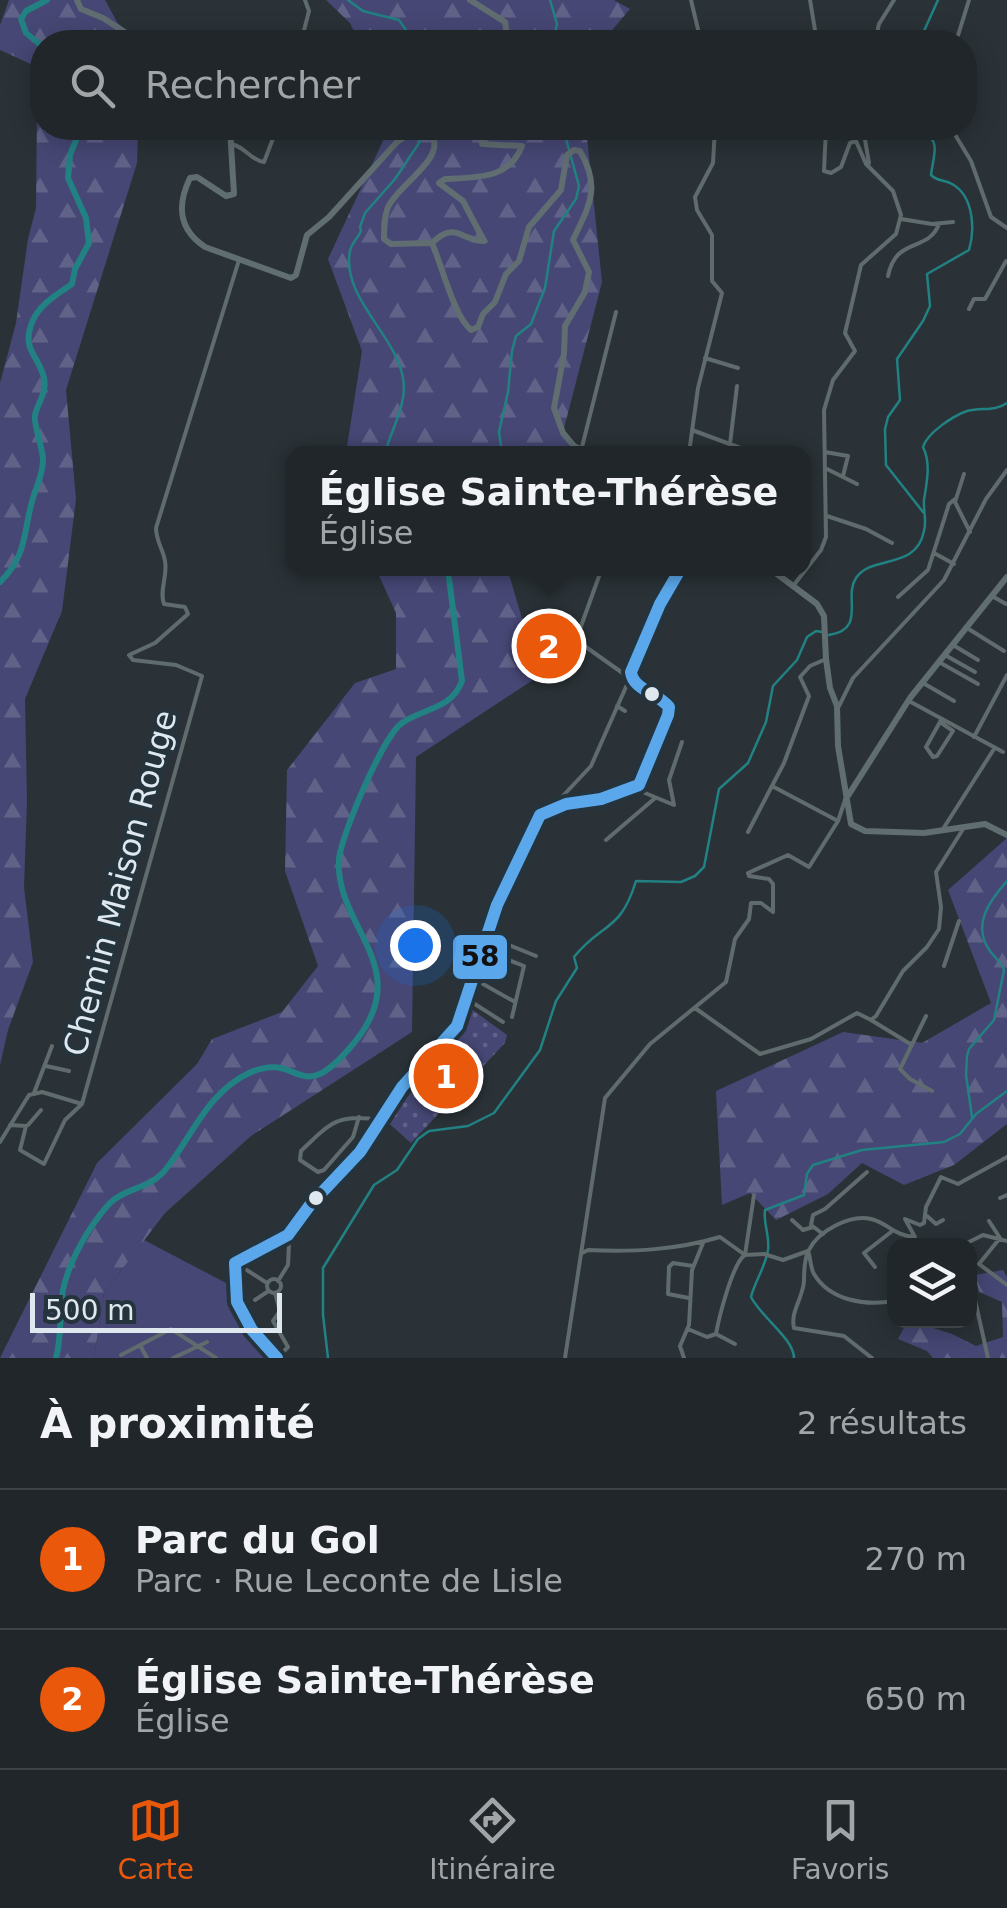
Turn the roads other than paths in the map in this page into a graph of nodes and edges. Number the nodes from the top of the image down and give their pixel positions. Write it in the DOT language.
graph roads {
  1 [pos="78,0"];
  2 [pos="306,0"];
  3 [pos="470,0"];
  4 [pos="691,0"];
  5 [pos="810,0"];
  6 [pos="894,0"];
  7 [pos="969,0"];
  8 [pos="122,30"];
  9 [pos="304,30"];
  10 [pos="506,30"];
  11 [pos="698,30"];
  12 [pos="815,30"];
  13 [pos="878,30"];
  14 [pos="960,30"];
  15 [pos="230,140"];
  16 [pos="272,140"];
  17 [pos="399,140"];
  18 [pos="434,140"];
  19 [pos="481,140"];
  20 [pos="714,140"];
  21 [pos="825,140"];
  22 [pos="854,140"];
  23 [pos="854,140"];
  24 [pos="865,140"];
  25 [pos="959,140"];
  26 [pos="230,144"];
  27 [pos="870,168"];
  28 [pos="901,220"];
  29 [pos="954,222"];
  30 [pos="939,224"];
  31 [pos="1007,228"];
  32 [pos="432,244"];
  33 [pos="239,260"];
  34 [pos="1007,260"];
  35 [pos="888,276"];
  36 [pos="969,309"];
  37 [pos="616,312"];
  38 [pos="704,358"];
  39 [pos="738,368"];
  40 [pos="737,386"];
  41 [pos="692,430"];
  42 [pos="730,444"];
  43 [pos="578,446"];
  44 [pos="586,446"];
  45 [pos="691,446"];
  46 [pos="735,446"];
  47 [pos="825,452"];
  48 [pos="826,468"];
  49 [pos="1007,470"];
  50 [pos="964,474"];
  51 [pos="843,476"];
  52 [pos="856,484"];
  53 [pos="955,499"];
  54 [pos="827,516"];
  55 [pos="970,532"];
  56 [pos="892,543"];
  57 [pos="934,553"];
  58 [pos="811,562"];
  59 [pos="954,564"];
  60 [pos="599,576"];
  61 [pos="676,576"];
  62 [pos="779,576"];
  63 [pos="800,576"];
  64 [pos="1005,582"];
  65 [pos="793,586"];
  66 [pos="992,596"];
  67 [pos="898,597"];
  68 [pos="1006,604"];
  69 [pos="967,628"];
  70 [pos="953,645"];
  71 [pos="1004,651"];
  72 [pos="945,654"];
  73 [pos="826,659"];
  74 [pos="978,660"];
  75 [pos="939,662"];
  76 [pos="975,672"];
  77 [pos="1007,675"];
  78 [pos="631,678"];
  79 [pos="923,683"];
  80 [pos="978,684"];
  81 [pos="909,701"];
  82 [pos="954,701"];
  83 [pos="617,706"];
  84 [pos="838,710"];
  85 [pos="626,712"];
  86 [pos="941,721"];
  87 [pos="974,738"];
  88 [pos="682,742"];
  89 [pos="994,748"];
  90 [pos="1002,752"];
  91 [pos="772,786"];
  92 [pos="633,788"];
  93 [pos="963,798"];
  94 [pos="654,799"];
  95 [pos="560,800"];
  96 [pos="845,800"];
  97 [pos="971,802"];
  98 [pos="838,820"];
  99 [pos="966,824"];
  100 [pos="943,829"];
  101 [pos="748,832"];
  102 [pos="1007,835"];
  103 [pos="606,840"];
  104 [pos="959,920"];
  105 [pos="487,936"];
  106 [pos="487,951"];
  107 [pos="536,956"];
  108 [pos="944,966"];
  109 [pos="467,999"];
  110 [pos="516,1002"];
  111 [pos="694,1008"];
  112 [pos="926,1016"];
  113 [pos="512,1017"];
  114 [pos="870,1020"];
  115 [pos="503,1022"];
  116 [pos="912,1045"];
  117 [pos="52,1046"];
  118 [pos="46,1066"];
  119 [pos="69,1071"];
  120 [pos="932,1091"];
  121 [pos="34,1093"];
  122 [pos="82,1104"];
  123 [pos="41,1110"];
  124 [pos="359,1117"];
  125 [pos="380,1120"];
  126 [pos="10,1125"];
  127 [pos="26,1126"];
  128 [pos="0,1142"];
  129 [pos="1007,1157"];
  130 [pos="867,1172"];
  131 [pos="754,1194"];
  132 [pos="1007,1195"];
  133 [pos="1000,1198"];
  134 [pos="319,1205"];
  135 [pos="925,1210"];
  136 [pos="792,1220"];
  137 [pos="944,1220"];
  138 [pos="990,1222"];
  139 [pos="813,1227"];
  140 [pos="891,1232"];
  141 [pos="823,1234"];
  142 [pos="916,1235"];
  143 [pos="917,1238"];
  144 [pos="977,1238"];
  145 [pos="1000,1238"];
  146 [pos="1007,1241"];
  147 [pos="703,1243"];
  148 [pos="808,1251"];
  149 [pos="582,1253"];
  150 [pos="745,1255"];
  151 [pos="240,1265"];
  152 [pos="694,1266"];
  153 [pos="875,1266"];
  154 [pos="278,1281"];
  155 [pos="268,1282"];
  156 [pos="1007,1286"];
  157 [pos="268,1291"];
  158 [pos="275,1293"];
  159 [pos="690,1298"];
  160 [pos="255,1300"];
  161 [pos="887,1303"];
  162 [pos="977,1312"];
  163 [pos="688,1329"];
  164 [pos="716,1334"];
  165 [pos="207,1342"];
  166 [pos="735,1344"];
  167 [pos="194,1346"];
  168 [pos="142,1347"];
  169 [pos="184,1352"];
  170 [pos="121,1356"];
  171 [pos="279,1356"];
  172 [pos="147,1358"];
  173 [pos="174,1358"];
  174 [pos="188,1358"];
  175 [pos="216,1358"];
  176 [pos="565,1358"];
  177 [pos="684,1358"];
  178 [pos="872,1358"];
  179 [pos="988,1358"];
  1 -- 8 [label="main road"];
  2 -- 9 [label="street"];
  3 -- 10 [label="main road"];
  4 -- 11 [label="street"];
  5 -- 12 [label="street"];
  6 -- 13 [label="street"];
  7 -- 14 [label="street"];
  15 -- 26 [label="main road"];
  16 -- 26 [label="street"];
  17 -- 33 [label="main road"];
  18 -- 32 [label="main road"];
  19 -- 32 [label="main road"];
  20 -- 38 [label="street"];
  21 -- 23 [label="street"];
  22 -- 27 [label="street"];
  24 -- 27 [label="street"];
  25 -- 31 [label="street"];
  26 -- 33 [label="main road"];
  27 -- 28 [label="street"];
  28 -- 30 [label="street"];
  28 -- 47 [label="street"];
  29 -- 30 [label="street"];
  30 -- 35 [label="street"];
  32 -- 43 [label="main road"];
  33 -- 122 [label="street, Chemin Maison Rouge"];
  34 -- 36 [label="street"];
  37 -- 44 [label="street"];
  38 -- 39 [label="street"];
  38 -- 41 [label="street"];
  40 -- 42 [label="street"];
  41 -- 42 [label="street"];
  41 -- 45 [label="street"];
  42 -- 46 [label="street"];
  47 -- 48 [label="street"];
  47 -- 51 [label="street"];
  48 -- 51 [label="street"];
  48 -- 54 [label="street"];
  49 -- 55 [label="street"];
  50 -- 53 [label="street"];
  51 -- 52 [label="street"];
  53 -- 55 [label="street"];
  53 -- 57 [label="street"];
  54 -- 56 [label="street"];
  54 -- 58 [label="street"];
  55 -- 59 [label="street"];
  57 -- 59 [label="street"];
  57 -- 67 [label="street"];
  59 -- 84 [label="street"];
  60 -- 78 [label="street"];
  61 -- 78 [label="main road"];
  62 -- 65 [label="main road"];
  63 -- 65 [label="street"];
  64 -- 66 [label="main road"];
  65 -- 73 [label="main road"];
  66 -- 68 [label="street"];
  66 -- 69 [label="main road"];
  69 -- 70 [label="main road"];
  69 -- 71 [label="street"];
  70 -- 72 [label="main road"];
  70 -- 74 [label="street"];
  72 -- 75 [label="main road"];
  72 -- 76 [label="street"];
  73 -- 84 [label="main road"];
  73 -- 91 [label="street"];
  75 -- 79 [label="main road"];
  75 -- 80 [label="street"];
  77 -- 87 [label="street"];
  78 -- 83 [label="street"];
  78 -- 92 [label="main road"];
  79 -- 81 [label="main road"];
  79 -- 82 [label="street"];
  81 -- 86 [label="street"];
  81 -- 96 [label="main road"];
  83 -- 85 [label="street"];
  83 -- 95 [label="street"];
  84 -- 96 [label="main road"];
  86 -- 86 [label="street"];
  86 -- 87 [label="street"];
  87 -- 89 [label="street"];
  88 -- 94 [label="street"];
  89 -- 90 [label="street"];
  89 -- 93 [label="street"];
  91 -- 98 [label="street"];
  91 -- 101 [label="street"];
  92 -- 94 [label="street"];
  92 -- 105 [label="main road"];
  93 -- 97 [label="street"];
  93 -- 100 [label="street"];
  94 -- 103 [label="street"];
  96 -- 98 [label="street"];
  96 -- 100 [label="main road"];
  98 -- 111 [label="street"];
  99 -- 100 [label="main road"];
  99 -- 102 [label="main road"];
  99 -- 114 [label="street"];
  104 -- 108 [label="street"];
  105 -- 106 [label="main road"];
  105 -- 107 [label="street"];
  106 -- 109 [label="main road"];
  106 -- 110 [label="street"];
  106 -- 110 [label="street"];
  109 -- 115 [label="street"];
  109 -- 125 [label="main road"];
  110 -- 113 [label="street"];
  111 -- 114 [label="street"];
  111 -- 149 [label="street"];
  112 -- 116 [label="street"];
  114 -- 116 [label="street"];
  116 -- 120 [label="street"];
  117 -- 118 [label="street"];
  118 -- 119 [label="street"];
  118 -- 121 [label="street"];
  121 -- 122 [label="street, Chemin Maison Rouge"];
  121 -- 126 [label="street, Chemin Maison Rouge"];
  122 -- 127 [label="street, Chemin Maison Rouge"];
  123 -- 127 [label="street"];
  124 -- 124 [label="street"];
  124 -- 125 [label="street"];
  125 -- 151 [label="main road"];
  126 -- 127 [label="street"];
  126 -- 128 [label="street, Chemin Maison Rouge"];
  129 -- 135 [label="street"];
  130 -- 139 [label="street"];
  131 -- 150 [label="street"];
  132 -- 133 [label="street"];
  134 -- 154 [label="street"];
  135 -- 137 [label="street"];
  135 -- 142 [label="street"];
  136 -- 139 [label="street"];
  138 -- 145 [label="street"];
  139 -- 141 [label="street"];
  140 -- 141 [label="street"];
  140 -- 142 [label="street"];
  140 -- 153 [label="street"];
  141 -- 148 [label="street"];
  142 -- 143 [label="street"];
  144 -- 145 [label="street"];
  145 -- 146 [label="street"];
  145 -- 156 [label="street"];
  147 -- 149 [label="street"];
  147 -- 150 [label="street"];
  147 -- 152 [label="street"];
  148 -- 150 [label="street"];
  148 -- 161 [label="street"];
  148 -- 178 [label="street"];
  149 -- 176 [label="street"];
  150 -- 164 [label="street"];
  151 -- 155 [label="street"];
  151 -- 171 [label="main road"];
  152 -- 159 [label="street"];
  152 -- 159 [label="street"];
  154 -- 155 [label="street"];
  154 -- 158 [label="street"];
  155 -- 157 [label="street"];
  157 -- 158 [label="street"];
  157 -- 160 [label="street"];
  158 -- 171 [label="street"];
  159 -- 163 [label="street"];
  162 -- 179 [label="street"];
  163 -- 164 [label="street"];
  163 -- 177 [label="street"];
  164 -- 166 [label="street"];
  165 -- 167 [label="street"];
  167 -- 168 [label="street"];
  167 -- 169 [label="street"];
  167 -- 175 [label="street"];
  168 -- 170 [label="street"];
  168 -- 172 [label="street"];
  169 -- 173 [label="street"];
  169 -- 174 [label="street"];
}
